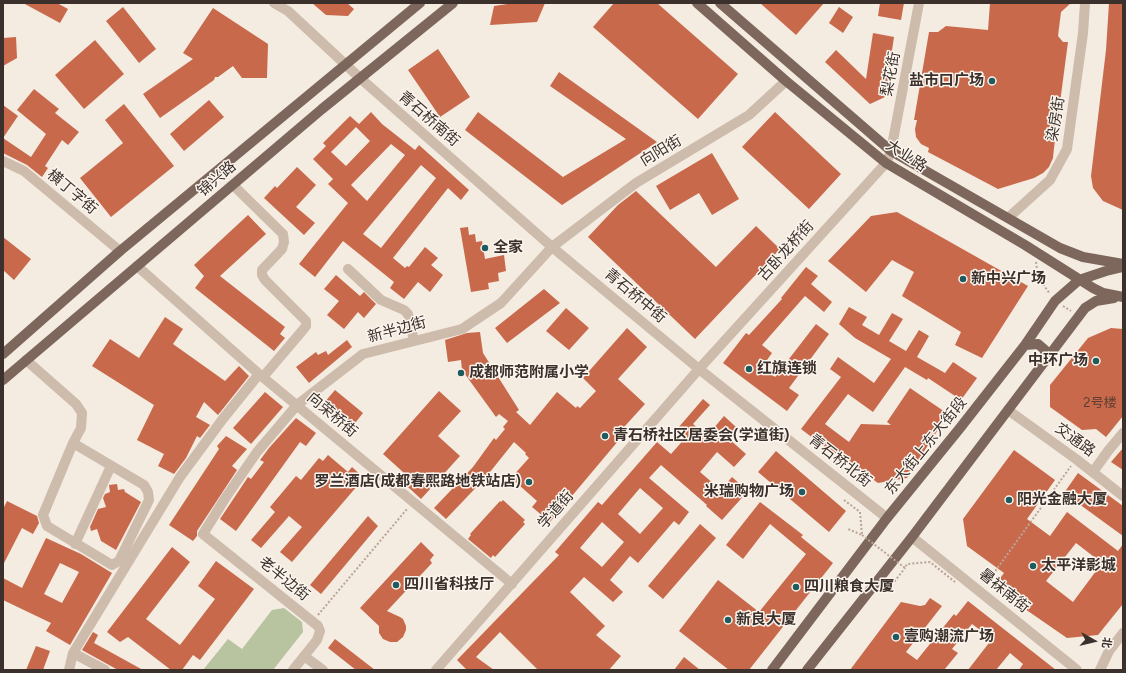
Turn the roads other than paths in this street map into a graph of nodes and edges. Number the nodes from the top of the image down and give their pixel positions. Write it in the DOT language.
graph roads {
  1 [pos="274,3"];
  2 [pos="420,3"];
  3 [pos="453,3"];
  4 [pos="697,3"];
  5 [pos="720,3"];
  6 [pos="920,3"];
  7 [pos="1085,3"];
  8 [pos="291,7"];
  9 [pos="345,65"];
  10 [pos="360,78"];
  11 [pos="786,81"];
  12 [pos="891,151"];
  13 [pos="3,161"];
  14 [pos="886,163"];
  15 [pos="233,185"];
  16 [pos="1008,218"];
  17 [pos="552,247"];
  18 [pos="120,251"];
  19 [pos="1123,264"];
  20 [pos="137,266"];
  21 [pos="1123,268"];
  22 [pos="348,269"];
  23 [pos="1079,280"];
  24 [pos="1123,297"];
  25 [pos="414,341"];
  26 [pos="1025,345"];
  27 [pos="3,354"];
  28 [pos="26,360"];
  29 [pos="1045,361"];
  30 [pos="699,369"];
  31 [pos="261,375"];
  32 [pos="3,380"];
  33 [pos="296,405"];
  34 [pos="1008,410"];
  35 [pos="1123,433"];
  36 [pos="73,443"];
  37 [pos="111,466"];
  38 [pos="1093,472"];
  39 [pos="1123,496"];
  40 [pos="887,518"];
  41 [pos="203,534"];
  42 [pos="912,537"];
  43 [pos="75,544"];
  44 [pos="512,584"];
  45 [pos="1123,633"];
  46 [pos="73,653"];
  47 [pos="304,656"];
  48 [pos="69,670"];
  49 [pos="105,670"];
  50 [pos="293,670"];
  51 [pos="323,670"];
  52 [pos="436,670"];
  53 [pos="772,670"];
  54 [pos="807,670"];
  55 [pos="1077,670"];
  56 [pos="1100,670"];
  1 -- 8 [label="street, 青石桥南街"];
  2 -- 9 [label="main road, 锦兴路"];
  3 -- 10 [label="main road, 锦兴路"];
  4 -- 11 [label="main road, 大业路"];
  5 -- 12 [label="main road, 大业路"];
  6 -- 12 [label="street, 梨花街"];
  7 -- 16 [label="street, 染房街"];
  8 -- 9 [label="street, 青石桥南街"];
  9 -- 10 [label="street, 青石桥南街"];
  9 -- 18 [label="main road, 锦兴路"];
  10 -- 15 [label="main road, 锦兴路"];
  10 -- 17 [label="street, 青石桥南街"];
  11 -- 14 [label="main road, 大业路"];
  11 -- 17 [label="street, 向阳街"];
  12 -- 14 [label="street, 古卧龙桥街"];
  12 -- 16 [label="main road, 大业路"];
  13 -- 18 [label="street, 横丁字街"];
  14 -- 23 [label="main road, 大业路"];
  14 -- 30 [label="street, 古卧龙桥街"];
  15 -- 20 [label="main road, 锦兴路"];
  15 -- 31 [label="street"];
  16 -- 19 [label="main road, 大业路"];
  17 -- 25 [label="street, 新半边街"];
  17 -- 30 [label="street, 青石桥中街"];
  18 -- 27 [label="main road, 锦兴路"];
  20 -- 28 [label="main road, 锦兴路"];
  20 -- 31 [label="street, 向荣桥街"];
  21 -- 23 [label="main road, 东大街上东大街段"];
  22 -- 25 [label="street"];
  23 -- 24 [label="main road, 大业路"];
  23 -- 26 [label="main road, 东大街上东大街段"];
  24 -- 29 [label="main road"];
  25 -- 33 [label="street, 新半边街"];
  26 -- 29 [label="main road"];
  26 -- 40 [label="main road, 东大街上东大街段"];
  28 -- 32 [label="main road, 锦兴路"];
  28 -- 36 [label="street"];
  29 -- 34 [label="main road"];
  30 -- 40 [label="street, 青石桥北街"];
  30 -- 44 [label="street, 学道街"];
  31 -- 33 [label="street, 向荣桥街"];
  31 -- 46 [label="street"];
  33 -- 41 [label="street, 新半边街"];
  33 -- 44 [label="street, 向荣桥街"];
  34 -- 38 [label="street, 交通路"];
  34 -- 42 [label="main road"];
  35 -- 38 [label="street"];
  36 -- 37 [label="street"];
  36 -- 43 [label="street"];
  37 -- 43 [label="street"];
  37 -- 43 [label="street"];
  38 -- 39 [label="street, 交通路"];
  40 -- 53 [label="main road, 东大街上东大街段"];
  41 -- 47 [label="street, 老半边街"];
  42 -- 54 [label="main road"];
  42 -- 55 [label="street, 暑袜南街"];
  44 -- 52 [label="street, 学道街"];
  45 -- 56 [label="street"];
  46 -- 48 [label="street"];
  46 -- 49 [label="street"];
  47 -- 50 [label="street"];
  47 -- 51 [label="street"];
}
